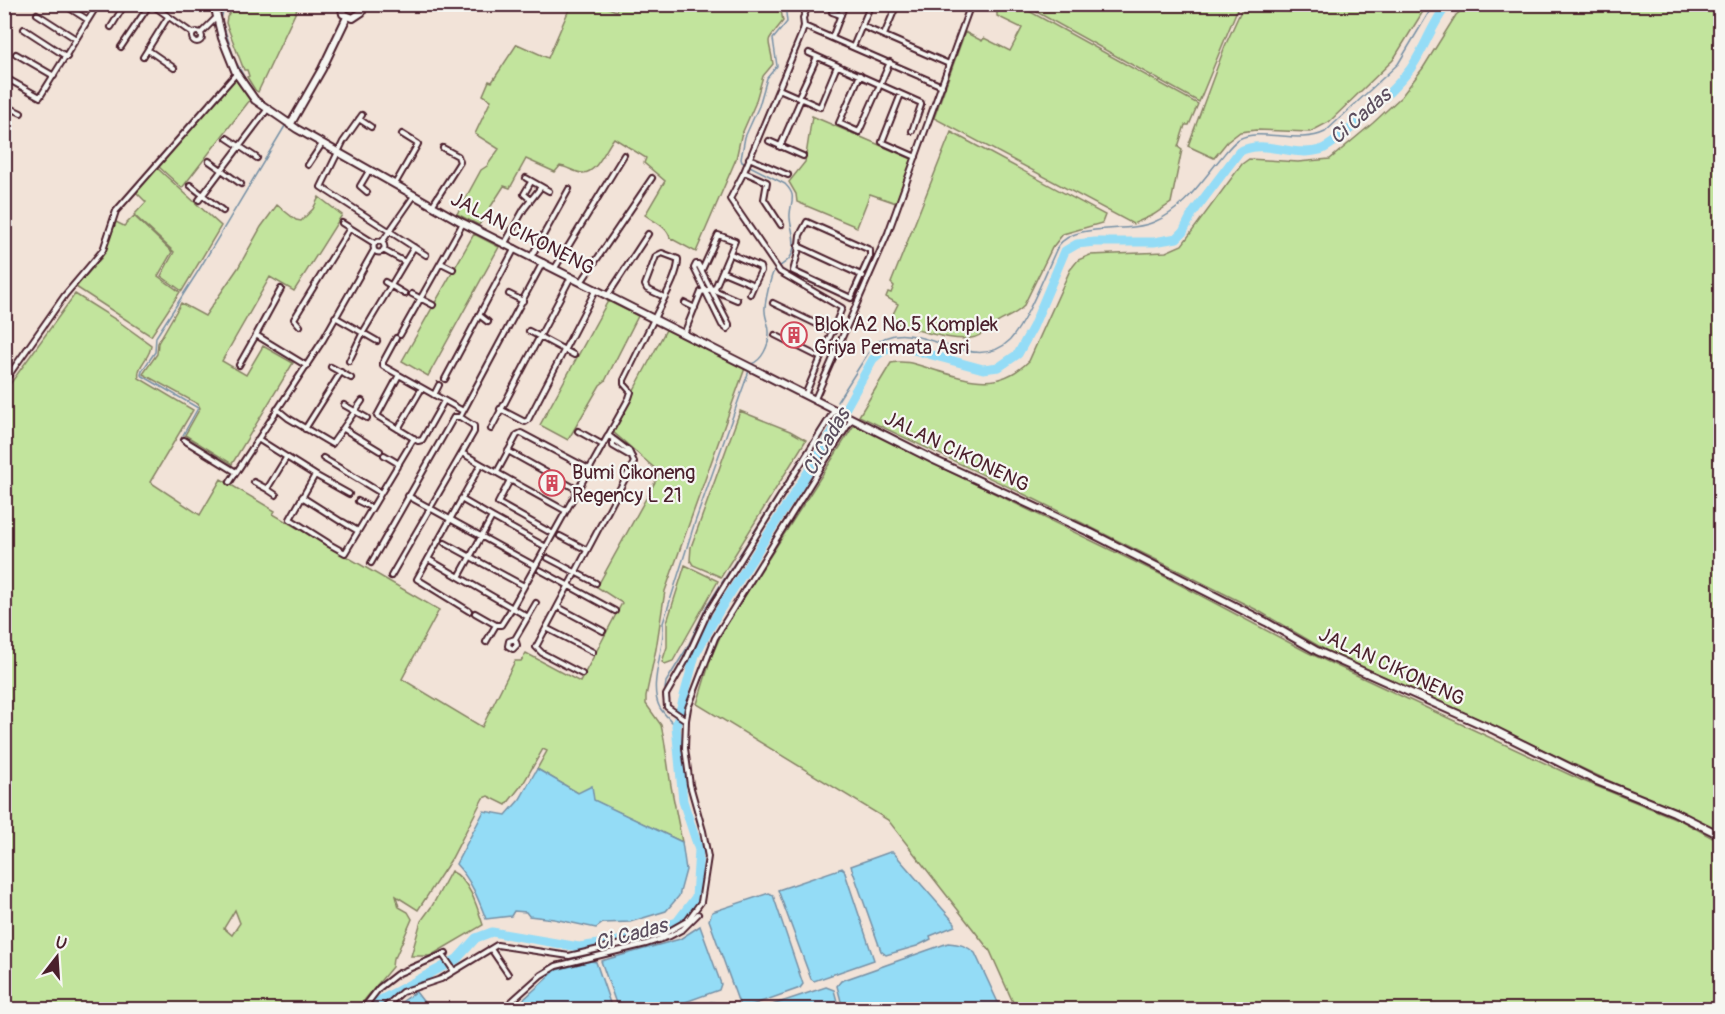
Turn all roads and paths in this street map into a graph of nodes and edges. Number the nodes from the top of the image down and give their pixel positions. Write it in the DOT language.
graph roads {
  1 [pos="63,4"];
  2 [pos="98,4"];
  3 [pos="125,4"];
  4 [pos="150,4"];
  5 [pos="214,4"];
  6 [pos="341,4"];
  7 [pos="363,4"];
  8 [pos="809,4"];
  9 [pos="835,4"];
  10 [pos="845,4"];
  11 [pos="871,4"];
  12 [pos="897,4"];
  13 [pos="965,5"];
  14 [pos="971,6"];
  15 [pos="73,7"];
  16 [pos="37,14"];
  17 [pos="841,15"];
  18 [pos="168,17"];
  19 [pos="347,17"];
  20 [pos="216,18"];
  21 [pos="88,20"];
  22 [pos="804,26"];
  23 [pos="862,26"];
  24 [pos="111,27"];
  25 [pos="24,28"];
  26 [pos="193,34"];
  27 [pos="201,34"];
  28 [pos="884,35"];
  29 [pos="832,38"];
  30 [pos="76,39"];
  31 [pos="122,47"];
  32 [pos="853,47"];
  33 [pos="148,50"];
  34 [pos="809,53"];
  35 [pos="16,54"];
  36 [pos="67,57"];
  37 [pos="143,57"];
  38 [pos="817,57"];
  39 [pos="890,62"];
  40 [pos="949,64"];
  41 [pos="837,66"];
  42 [pos="174,68"];
  43 [pos="236,74"];
  44 [pos="860,75"];
  45 [pos="4,76"];
  46 [pos="54,76"];
  47 [pos="880,84"];
  48 [pos="942,86"];
  49 [pos="778,89"];
  50 [pos="901,94"];
  51 [pos="800,98"];
  52 [pos="4,105"];
  53 [pos="267,110"];
  54 [pos="21,114"];
  55 [pos="290,125"];
  56 [pos="371,127"];
  57 [pos="912,131"];
  58 [pos="402,134"];
  59 [pos="227,138"];
  60 [pos="769,141"];
  61 [pos="322,143"];
  62 [pos="240,147"];
  63 [pos="780,147"];
  64 [pos="442,148"];
  65 [pos="338,152"];
  66 [pos="624,155"];
  67 [pos="802,156"];
  68 [pos="257,158"];
  69 [pos="916,158"];
  70 [pos="209,161"];
  71 [pos="748,162"];
  72 [pos="308,165"];
  73 [pos="222,171"];
  74 [pos="369,171"];
  75 [pos="744,172"];
  76 [pos="788,175"];
  77 [pos="526,178"];
  78 [pos="652,178"];
  79 [pos="531,182"];
  80 [pos="241,184"];
  81 [pos="190,185"];
  82 [pos="395,185"];
  83 [pos="541,187"];
  84 [pos="569,189"];
  85 [pos="549,190"];
  86 [pos="367,192"];
  87 [pos="414,195"];
  88 [pos="201,198"];
  89 [pos="531,200"];
  90 [pos="432,206"];
  91 [pos="223,212"];
  92 [pos="342,223"];
  93 [pos="463,223"];
  94 [pos="781,225"];
  95 [pos="350,228"];
  96 [pos="389,231"];
  97 [pos="648,234"];
  98 [pos="382,242"];
  99 [pos="374,243"];
  100 [pos="505,243"];
  101 [pos="798,246"];
  102 [pos="414,247"];
  103 [pos="515,248"];
  104 [pos="374,250"];
  105 [pos="383,250"];
  106 [pos="731,254"];
  107 [pos="426,255"];
  108 [pos="531,257"];
  109 [pos="405,261"];
  110 [pos="543,262"];
  111 [pos="441,263"];
  112 [pos="555,268"];
  113 [pos="453,269"];
  114 [pos="702,270"];
  115 [pos="723,272"];
  116 [pos="861,275"];
  117 [pos="571,276"];
  118 [pos="868,278"];
  119 [pos="707,280"];
  120 [pos="582,281"];
  121 [pos="385,282"];
  122 [pos="754,285"];
  123 [pos="391,286"];
  124 [pos="713,288"];
  125 [pos="281,289"];
  126 [pos="596,289"];
  127 [pos="703,289"];
  128 [pos="405,294"];
  129 [pos="412,294"];
  130 [pos="509,294"];
  131 [pos="750,294"];
  132 [pos="608,295"];
  133 [pos="664,297"];
  134 [pos="421,299"];
  135 [pos="736,300"];
  136 [pos="523,301"];
  137 [pos="685,303"];
  138 [pos="773,303"];
  139 [pos="433,305"];
  140 [pos="695,308"];
  141 [pos="479,315"];
  142 [pos="335,317"];
  143 [pos="654,319"];
  144 [pos="489,322"];
  145 [pos="512,322"];
  146 [pos="518,325"];
  147 [pos="300,326"];
  148 [pos="529,331"];
  149 [pos="833,332"];
  150 [pos="362,333"];
  151 [pos="256,334"];
  152 [pos="684,334"];
  153 [pos="775,335"];
  154 [pos="539,336"];
  155 [pos="377,341"];
  156 [pos="564,350"];
  157 [pos="574,356"];
  158 [pos="821,358"];
  159 [pos="349,361"];
  160 [pos="239,365"];
  161 [pos="307,366"];
  162 [pos="331,367"];
  163 [pos="341,372"];
  164 [pos="399,375"];
  165 [pos="351,378"];
  166 [pos="445,379"];
  167 [pos="4,382"];
  168 [pos="439,385"];
  169 [pos="422,388"];
  170 [pos="434,395"];
  171 [pos="805,395"];
  172 [pos="815,399"];
  173 [pos="362,401"];
  174 [pos="444,401"];
  175 [pos="344,405"];
  176 [pos="277,409"];
  177 [pos="500,409"];
  178 [pos="836,410"];
  179 [pos="463,411"];
  180 [pos="354,412"];
  181 [pos="460,417"];
  182 [pos="367,418"];
  183 [pos="852,418"];
  184 [pos="305,429"];
  185 [pos="344,429"];
  186 [pos="398,429"];
  187 [pos="491,429"];
  188 [pos="578,431"];
  189 [pos="608,435"];
  190 [pos="414,438"];
  191 [pos="258,439"];
  192 [pos="184,441"];
  193 [pos="603,445"];
  194 [pos="508,451"];
  195 [pos="462,453"];
  196 [pos="286,458"];
  197 [pos="323,458"];
  198 [pos="399,464"];
  199 [pos="481,464"];
  200 [pos="589,469"];
  201 [pos="236,472"];
  202 [pos="497,472"];
  203 [pos="315,475"];
  204 [pos="510,480"];
  205 [pos="230,482"];
  206 [pos="254,482"];
  207 [pos="267,489"];
  208 [pos="578,490"];
  209 [pos="381,493"];
  210 [pos="349,494"];
  211 [pos="276,495"];
  212 [pos="408,496"];
  213 [pos="302,498"];
  214 [pos="460,499"];
  215 [pos="358,501"];
  216 [pos="372,508"];
  217 [pos="429,508"];
  218 [pos="566,511"];
  219 [pos="492,517"];
  220 [pos="449,519"];
  221 [pos="358,531"];
  222 [pos="553,534"];
  223 [pos="481,536"];
  224 [pos="560,536"];
  225 [pos="445,543"];
  226 [pos="546,547"];
  227 [pos="587,550"];
  228 [pos="470,557"];
  229 [pos="548,558"];
  230 [pos="428,559"];
  231 [pos="371,563"];
  232 [pos="535,566"];
  233 [pos="540,570"];
  234 [pos="575,572"];
  235 [pos="391,576"];
  236 [pos="459,577"];
  237 [pos="596,584"];
  238 [pos="524,586"];
  239 [pos="568,586"];
  240 [pos="536,603"];
  241 [pos="558,607"];
  242 [pos="512,608"];
  243 [pos="470,611"];
  244 [pos="615,611"];
  245 [pos="475,613"];
  246 [pos="528,617"];
  247 [pos="495,625"];
  248 [pos="546,628"];
  249 [pos="603,631"];
  250 [pos="515,639"];
  251 [pos="486,642"];
  252 [pos="593,652"];
  253 [pos="582,674"];
  254 [pos="684,719"];
  255 [pos="1720,835"];
  256 [pos="698,914"];
  257 [pos="491,949"];
  258 [pos="452,967"];
  259 [pos="508,974"];
  260 [pos="362,1010"];
  261 [pos="382,1010"];
  262 [pos="502,1010"];
  1 -- 15 [label="street"];
  2 -- 21 [label="street"];
  3 -- 24 [label="street"];
  4 -- 18 [label="street"];
  4 -- 31 [label="street"];
  5 -- 20 [label="street, JALAN CIKONENG"];
  6 -- 19 [label="street"];
  7 -- 19 [label="street"];
  8 -- 22 [label="street"];
  9 -- 17 [label="street"];
  10 -- 17 [label="street"];
  11 -- 23 [label="street"];
  12 -- 28 [label="street"];
  13 -- 14 [label="street"];
  14 -- 40 [label="street"];
  15 -- 21 [label="street"];
  16 -- 30 [label="street"];
  17 -- 29 [label="street"];
  18 -- 26 [label="street"];
  18 -- 33 [label="street"];
  19 -- 55 [label="street"];
  20 -- 27 [label="street"];
  20 -- 43 [label="street, JALAN CIKONENG"];
  21 -- 30 [label="street"];
  22 -- 29 [label="street"];
  22 -- 49 [label="street"];
  23 -- 28 [label="street"];
  23 -- 32 [label="street"];
  25 -- 36 [label="street"];
  26 -- 27 [label="street"];
  26 -- 27 [label="street"];
  28 -- 40 [label="street"];
  29 -- 32 [label="street"];
  30 -- 36 [label="street"];
  32 -- 39 [label="street"];
  33 -- 37 [label="street"];
  33 -- 42 [label="street"];
  34 -- 38 [label="street"];
  35 -- 46 [label="street"];
  36 -- 46 [label="street"];
  38 -- 41 [label="street"];
  38 -- 51 [label="street"];
  39 -- 47 [label="street"];
  39 -- 48 [label="street"];
  40 -- 48 [label="street"];
  41 -- 44 [label="street"];
  41 -- 51 [label="street"];
  43 -- 53 [label="street, JALAN CIKONENG"];
  43 -- 167 [label="street"];
  44 -- 47 [label="street"];
  44 -- 47 [label="street"];
  45 -- 46 [label="street"];
  47 -- 50 [label="street"];
  48 -- 69 [label="street"];
  49 -- 51 [label="street"];
  49 -- 71 [label="street"];
  50 -- 57 [label="street"];
  50 -- 69 [label="street"];
  51 -- 63 [label="street"];
  52 -- 54 [label="street"];
  53 -- 55 [label="street, JALAN CIKONENG"];
  53 -- 62 [label="street"];
  55 -- 61 [label="street, JALAN CIKONENG"];
  56 -- 65 [label="street"];
  58 -- 82 [label="street"];
  59 -- 62 [label="street"];
  60 -- 63 [label="street"];
  61 -- 65 [label="street, JALAN CIKONENG"];
  61 -- 72 [label="street"];
  62 -- 68 [label="street"];
  62 -- 73 [label="street"];
  63 -- 67 [label="street"];
  64 -- 90 [label="street"];
  65 -- 74 [label="street, JALAN CIKONENG"];
  65 -- 96 [label="street"];
  66 -- 112 [label="street"];
  69 -- 118 [label="street"];
  70 -- 73 [label="street"];
  71 -- 75 [label="street"];
  71 -- 76 [label="street"];
  73 -- 80 [label="street"];
  73 -- 88 [label="street"];
  74 -- 82 [label="street, JALAN CIKONENG"];
  74 -- 86 [label="street"];
  75 -- 94 [label="street"];
  75 -- 149 [label="street"];
  77 -- 79 [label="street"];
  78 -- 120 [label="street"];
  79 -- 83 [label="street"];
  79 -- 89 [label="street"];
  81 -- 88 [label="street"];
  82 -- 87 [label="street, JALAN CIKONENG"];
  83 -- 85 [label="street"];
  83 -- 89 [label="street"];
  84 -- 108 [label="street"];
  87 -- 90 [label="street, JALAN CIKONENG"];
  87 -- 96 [label="street"];
  88 -- 91 [label="street"];
  89 -- 100 [label="street"];
  90 -- 93 [label="street, JALAN CIKONENG"];
  92 -- 95 [label="street"];
  93 -- 100 [label="street, JALAN CIKONENG"];
  93 -- 111 [label="street"];
  95 -- 99 [label="street"];
  95 -- 147 [label="street"];
  96 -- 98 [label="street"];
  96 -- 102 [label="street"];
  97 -- 132 [label="street"];
  98 -- 99 [label="street"];
  98 -- 105 [label="street"];
  99 -- 104 [label="street"];
  100 -- 103 [label="street, JALAN CIKONENG"];
  101 -- 116 [label="street"];
  101 -- 116 [label="street"];
  101 -- 116 [label="street"];
  102 -- 107 [label="street"];
  102 -- 109 [label="street"];
  103 -- 108 [label="street, JALAN CIKONENG"];
  103 -- 141 [label="street"];
  104 -- 105 [label="street"];
  104 -- 142 [label="street"];
  105 -- 109 [label="street"];
  106 -- 114 [label="street"];
  106 -- 115 [label="street"];
  106 -- 122 [label="street"];
  108 -- 110 [label="street, JALAN CIKONENG"];
  109 -- 123 [label="street"];
  110 -- 112 [label="street, JALAN CIKONENG"];
  110 -- 136 [label="street"];
  111 -- 113 [label="street"];
  111 -- 134 [label="street"];
  112 -- 117 [label="street, JALAN CIKONENG"];
  114 -- 119 [label="street"];
  114 -- 127 [label="street"];
  115 -- 122 [label="street"];
  115 -- 124 [label="street"];
  116 -- 118 [label="street"];
  117 -- 120 [label="street, JALAN CIKONENG"];
  117 -- 154 [label="street"];
  118 -- 172 [label="street"];
  119 -- 124 [label="street"];
  119 -- 127 [label="street"];
  120 -- 126 [label="street, JALAN CIKONENG"];
  121 -- 123 [label="street"];
  122 -- 131 [label="street"];
  123 -- 128 [label="street"];
  123 -- 150 [label="street"];
  124 -- 127 [label="street"];
  124 -- 127 [label="street"];
  124 -- 135 [label="street"];
  125 -- 151 [label="street"];
  126 -- 132 [label="street, JALAN CIKONENG"];
  126 -- 156 [label="street"];
  127 -- 140 [label="street"];
  129 -- 134 [label="street"];
  130 -- 136 [label="street"];
  132 -- 143 [label="street, JALAN CIKONENG"];
  133 -- 133 [label="street"];
  133 -- 143 [label="street"];
  134 -- 139 [label="street"];
  134 -- 164 [label="street"];
  136 -- 145 [label="street"];
  137 -- 140 [label="street"];
  138 -- 149 [label="street"];
  140 -- 152 [label="street"];
  141 -- 144 [label="street"];
  141 -- 166 [label="street"];
  142 -- 150 [label="street"];
  142 -- 161 [label="street"];
  143 -- 152 [label="street, JALAN CIKONENG"];
  143 -- 189 [label="street"];
  145 -- 146 [label="street"];
  145 -- 179 [label="street"];
  148 -- 154 [label="street"];
  149 -- 158 [label="street"];
  150 -- 155 [label="street"];
  150 -- 159 [label="street"];
  151 -- 160 [label="street"];
  151 -- 161 [label="street"];
  152 -- 171 [label="street, JALAN CIKONENG"];
  153 -- 158 [label="street"];
  154 -- 156 [label="street"];
  154 -- 177 [label="street"];
  156 -- 157 [label="street"];
  156 -- 177 [label="street"];
  158 -- 171 [label="street"];
  161 -- 176 [label="street"];
  162 -- 163 [label="street"];
  163 -- 165 [label="street"];
  163 -- 184 [label="street"];
  164 -- 169 [label="street"];
  164 -- 186 [label="street"];
  168 -- 170 [label="street"];
  169 -- 170 [label="street"];
  169 -- 186 [label="street"];
  170 -- 174 [label="street"];
  171 -- 172 [label="street, JALAN CIKONENG"];
  172 -- 178 [label="street, JALAN CIKONENG"];
  173 -- 180 [label="street"];
  174 -- 179 [label="street"];
  174 -- 190 [label="street"];
  175 -- 180 [label="street"];
  176 -- 184 [label="street"];
  176 -- 191 [label="street"];
  177 -- 187 [label="street"];
  178 -- 183 [label="street, JALAN CIKONENG"];
  178 -- 254 [label="street"];
  179 -- 181 [label="street"];
  180 -- 182 [label="street"];
  180 -- 185 [label="street"];
  181 -- 195 [label="street"];
  181 -- 212 [label="street"];
  183 -- 254 [label="street"];
  183 -- 255 [label="street, JALAN CIKONENG"];
  184 -- 185 [label="street"];
  185 -- 198 [label="street"];
  186 -- 190 [label="street"];
  188 -- 193 [label="street"];
  189 -- 193 [label="street"];
  189 -- 227 [label="street"];
  190 -- 198 [label="street"];
  191 -- 196 [label="street"];
  191 -- 201 [label="street"];
  192 -- 201 [label="street"];
  193 -- 200 [label="street"];
  194 -- 200 [label="street"];
  194 -- 202 [label="street"];
  194 -- 208 [label="street"];
  195 -- 199 [label="street"];
  195 -- 217 [label="street"];
  196 -- 203 [label="street"];
  196 -- 207 [label="street"];
  197 -- 209 [label="street"];
  198 -- 209 [label="street"];
  199 -- 202 [label="street"];
  199 -- 214 [label="street"];
  200 -- 208 [label="street"];
  201 -- 205 [label="street"];
  202 -- 204 [label="street"];
  203 -- 210 [label="street"];
  203 -- 213 [label="street"];
  204 -- 218 [label="street"];
  204 -- 222 [label="street"];
  206 -- 207 [label="street"];
  207 -- 211 [label="street"];
  208 -- 218 [label="street"];
  209 -- 216 [label="street"];
  212 -- 217 [label="street"];
  212 -- 231 [label="street"];
  213 -- 221 [label="street"];
  213 -- 221 [label="street"];
  214 -- 219 [label="street"];
  214 -- 220 [label="street"];
  215 -- 216 [label="street"];
  216 -- 221 [label="street"];
  217 -- 220 [label="street"];
  217 -- 235 [label="street"];
  218 -- 222 [label="street"];
  219 -- 223 [label="street"];
  219 -- 226 [label="street"];
  220 -- 223 [label="street"];
  220 -- 230 [label="street"];
  222 -- 226 [label="street"];
  223 -- 228 [label="street"];
  223 -- 232 [label="street"];
  224 -- 227 [label="street"];
  225 -- 228 [label="street"];
  226 -- 232 [label="street"];
  227 -- 234 [label="street"];
  228 -- 236 [label="street"];
  228 -- 238 [label="street"];
  229 -- 234 [label="street"];
  230 -- 236 [label="street"];
  230 -- 243 [label="street"];
  232 -- 238 [label="street"];
  233 -- 239 [label="street"];
  234 -- 237 [label="street"];
  234 -- 239 [label="street"];
  236 -- 242 [label="street"];
  238 -- 242 [label="street"];
  239 -- 241 [label="street"];
  239 -- 244 [label="street"];
  240 -- 246 [label="street"];
  241 -- 248 [label="street"];
  241 -- 249 [label="street"];
  242 -- 246 [label="street"];
  242 -- 247 [label="street"];
  245 -- 247 [label="street"];
  246 -- 250 [label="street"];
  247 -- 251 [label="street"];
  248 -- 252 [label="street"];
  248 -- 253 [label="street"];
  254 -- 257 [label="street"];
  256 -- 262 [label="street"];
  257 -- 258 [label="street"];
  257 -- 259 [label="street"];
  258 -- 260 [label="street"];
  258 -- 261 [label="street"];
}
